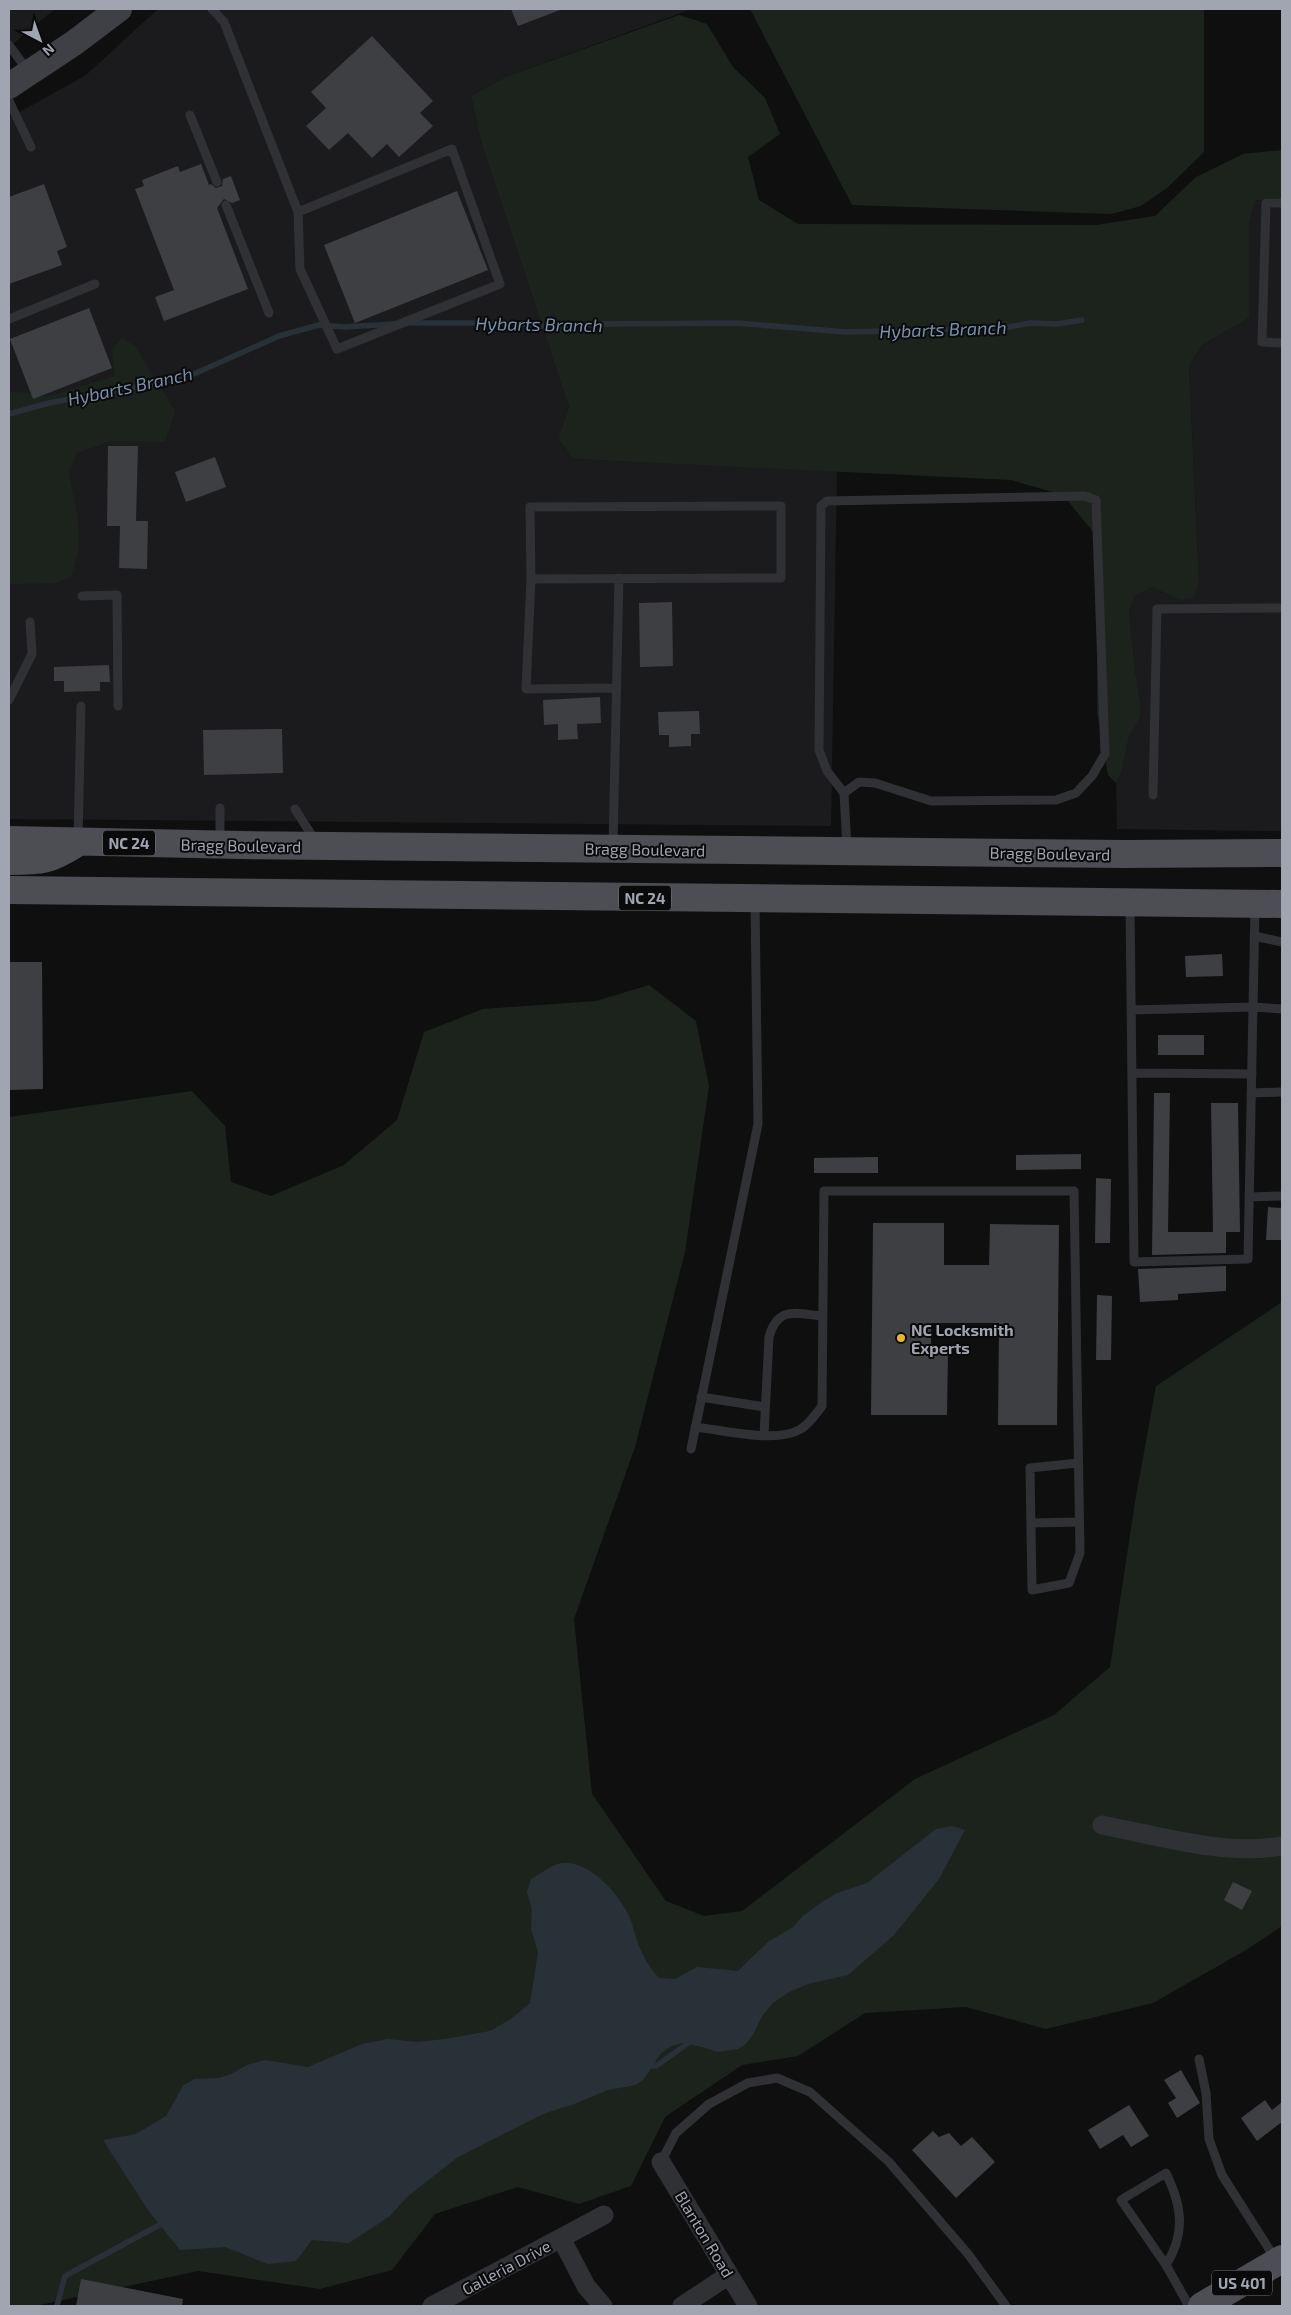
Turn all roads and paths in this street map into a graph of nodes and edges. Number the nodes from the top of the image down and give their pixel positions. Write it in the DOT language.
graph roads {
  1 [pos="119,9"];
  2 [pos="212,9"];
  3 [pos="9,45"];
  4 [pos="19,80"];
  5 [pos="9,101"];
  6 [pos="190,114"];
  7 [pos="31,147"];
  8 [pos="217,182"];
  9 [pos="1282,203"];
  10 [pos="226,205"];
  11 [pos="298,212"];
  12 [pos="95,284"];
  13 [pos="269,313"];
  14 [pos="9,319"];
  15 [pos="1282,343"];
  16 [pos="619,578"];
  17 [pos="530,579"];
  18 [pos="82,596"];
  19 [pos="1282,608"];
  20 [pos="30,622"];
  21 [pos="617,688"];
  22 [pos="9,700"];
  23 [pos="80,706"];
  24 [pos="118,706"];
  25 [pos="844,793"];
  26 [pos="1153,794"];
  27 [pos="220,808"];
  28 [pos="295,809"];
  29 [pos="9,840"];
  30 [pos="78,842"];
  31 [pos="220,845"];
  32 [pos="319,846"];
  33 [pos="613,849"];
  34 [pos="847,851"];
  35 [pos="1282,852"];
  36 [pos="9,861"];
  37 [pos="9,890"];
  38 [pos="755,899"];
  39 [pos="1130,903"];
  40 [pos="1255,904"];
  41 [pos="1282,904"];
  42 [pos="1254,936"];
  43 [pos="1282,942"];
  44 [pos="1253,1007"];
  45 [pos="1282,1008"];
  46 [pos="1131,1010"];
  47 [pos="1132,1073"];
  48 [pos="1252,1074"];
  49 [pos="1282,1092"];
  50 [pos="1251,1093"];
  51 [pos="1282,1196"];
  52 [pos="1249,1197"];
  53 [pos="823,1316"];
  54 [pos="701,1397"];
  55 [pos="764,1407"];
  56 [pos="695,1427"];
  57 [pos="764,1435"];
  58 [pos="691,1449"];
  59 [pos="1078,1463"];
  60 [pos="1079,1522"];
  61 [pos="1031,1523"];
  62 [pos="1102,1825"];
  63 [pos="1282,1846"];
  64 [pos="1199,2059"];
  65 [pos="661,2162"];
  66 [pos="604,2215"];
  67 [pos="561,2238"];
  68 [pos="1280,2261"];
  69 [pos="1166,2265"];
  70 [pos="729,2275"];
  71 [pos="432,2306"];
  72 [pos="604,2306"];
  73 [pos="682,2306"];
  74 [pos="748,2306"];
  75 [pos="1006,2306"];
  76 [pos="1189,2306"];
  77 [pos="1202,2306"];
  1 -- 4 [label="main road"];
  2 -- 11 [label="lane"];
  3 -- 4 [label="lane"];
  5 -- 7 [label="lane"];
  6 -- 8 [label="lane"];
  9 -- 15 [label="lane"];
  10 -- 13 [label="lane"];
  11 -- 11 [label="lane"];
  12 -- 14 [label="lane"];
  16 -- 17 [label="lane"];
  16 -- 17 [label="lane"];
  16 -- 21 [label="lane"];
  17 -- 21 [label="lane"];
  18 -- 24 [label="lane"];
  19 -- 26 [label="lane"];
  20 -- 22 [label="lane"];
  21 -- 33 [label="lane"];
  23 -- 30 [label="lane"];
  25 -- 25 [label="lane"];
  25 -- 34 [label="lane"];
  27 -- 31 [label="lane"];
  28 -- 32 [label="lane"];
  29 -- 30 [label="main road, Bragg Boulevard / NC 24"];
  30 -- 31 [label="main road, Bragg Boulevard / NC 24"];
  30 -- 36 [label="main road"];
  31 -- 32 [label="main road, Bragg Boulevard / NC 24"];
  32 -- 33 [label="main road, Bragg Boulevard / NC 24"];
  33 -- 34 [label="main road, Bragg Boulevard / NC 24"];
  34 -- 35 [label="main road, Bragg Boulevard / NC 24"];
  37 -- 38 [label="main road, NC 24"];
  38 -- 39 [label="main road, NC 24"];
  38 -- 54 [label="lane"];
  39 -- 40 [label="main road, NC 24"];
  39 -- 46 [label="lane"];
  40 -- 41 [label="main road, NC 24"];
  40 -- 42 [label="lane"];
  42 -- 43 [label="lane"];
  42 -- 44 [label="lane"];
  44 -- 45 [label="lane"];
  44 -- 46 [label="lane"];
  44 -- 48 [label="lane"];
  46 -- 47 [label="lane"];
  47 -- 48 [label="lane"];
  47 -- 52 [label="lane"];
  48 -- 50 [label="lane"];
  49 -- 50 [label="lane"];
  50 -- 52 [label="lane"];
  51 -- 52 [label="lane"];
  53 -- 55 [label="lane"];
  53 -- 57 [label="lane"];
  53 -- 59 [label="lane"];
  54 -- 55 [label="lane"];
  54 -- 56 [label="lane"];
  55 -- 57 [label="lane"];
  56 -- 57 [label="lane"];
  56 -- 58 [label="lane"];
  59 -- 60 [label="lane"];
  59 -- 61 [label="lane"];
  60 -- 61 [label="lane"];
  60 -- 61 [label="lane"];
  62 -- 63 [label="street"];
  64 -- 68 [label="lane"];
  65 -- 70 [label="street, Blanton Road"];
  65 -- 75 [label="lane"];
  66 -- 67 [label="street"];
  67 -- 71 [label="street, Galleria Drive"];
  67 -- 72 [label="street, Galleria Drive"];
  68 -- 77 [label="main road, US 401"];
  69 -- 69 [label="lane"];
  69 -- 76 [label="lane"];
  70 -- 73 [label="street"];
  70 -- 74 [label="street, Blanton Road"];
}
